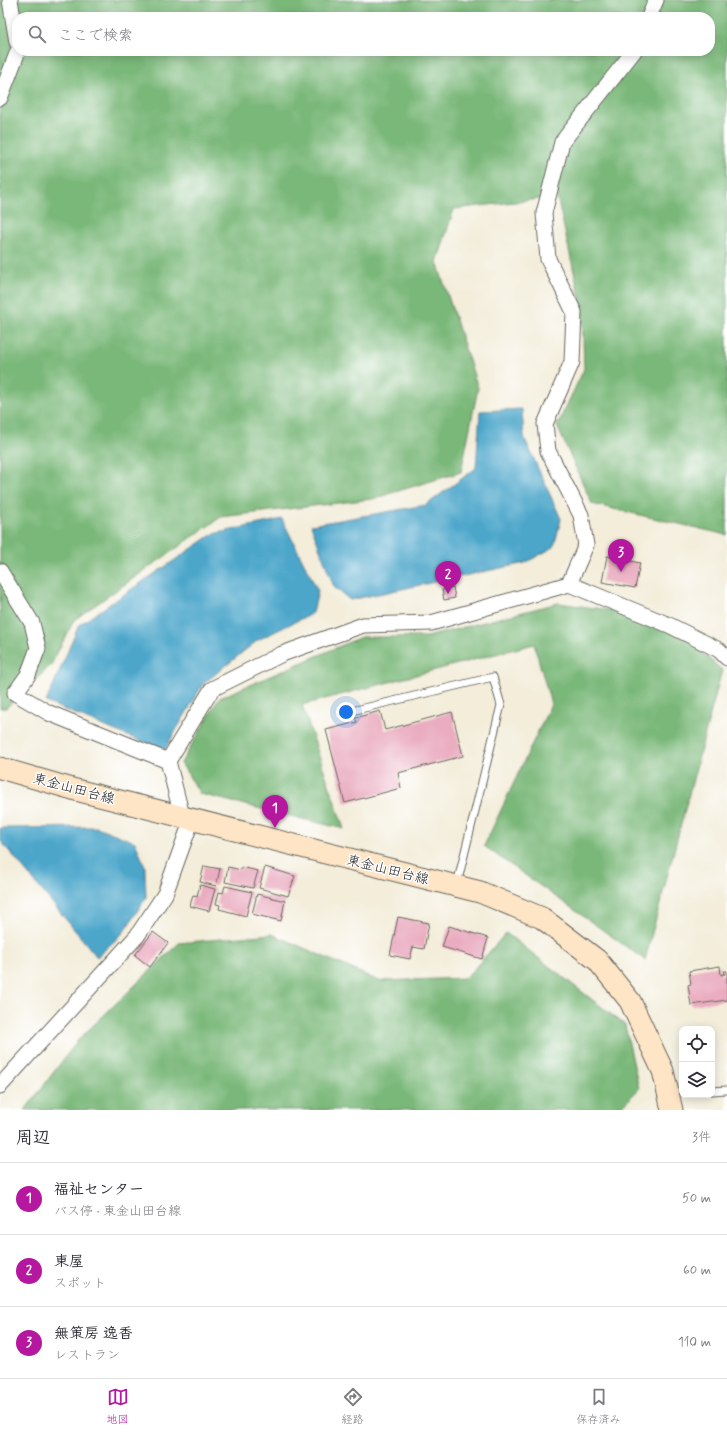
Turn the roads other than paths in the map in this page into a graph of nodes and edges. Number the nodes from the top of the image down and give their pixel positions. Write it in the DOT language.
graph roads {
  1 [pos="10,0"];
  2 [pos="656,0"];
  3 [pos="12,12"];
  4 [pos="651,12"];
  5 [pos="16,56"];
  6 [pos="630,56"];
  7 [pos="0,98"];
  8 [pos="0,570"];
  9 [pos="570,584"];
  10 [pos="727,658"];
  11 [pos="356,710"];
  12 [pos="168,761"];
  13 [pos="0,768"];
  14 [pos="187,817"];
  15 [pos="456,887"];
  16 [pos="0,1086"];
  17 [pos="727,1090"];
  18 [pos="715,1091"];
  19 [pos="672,1100"];
  1 -- 3 [label="street"];
  2 -- 4 [label="street"];
  5 -- 7 [label="street"];
  6 -- 9 [label="street"];
  8 -- 12 [label="street"];
  9 -- 10 [label="street"];
  9 -- 12 [label="street"];
  11 -- 15 [label="lane"];
  12 -- 14 [label="street"];
  13 -- 14 [label="main road, 東金山田台線"];
  14 -- 15 [label="main road, 東金山田台線"];
  14 -- 16 [label="street"];
  15 -- 19 [label="main road, 東金山田台線"];
  17 -- 18 [label="lane"];
}
